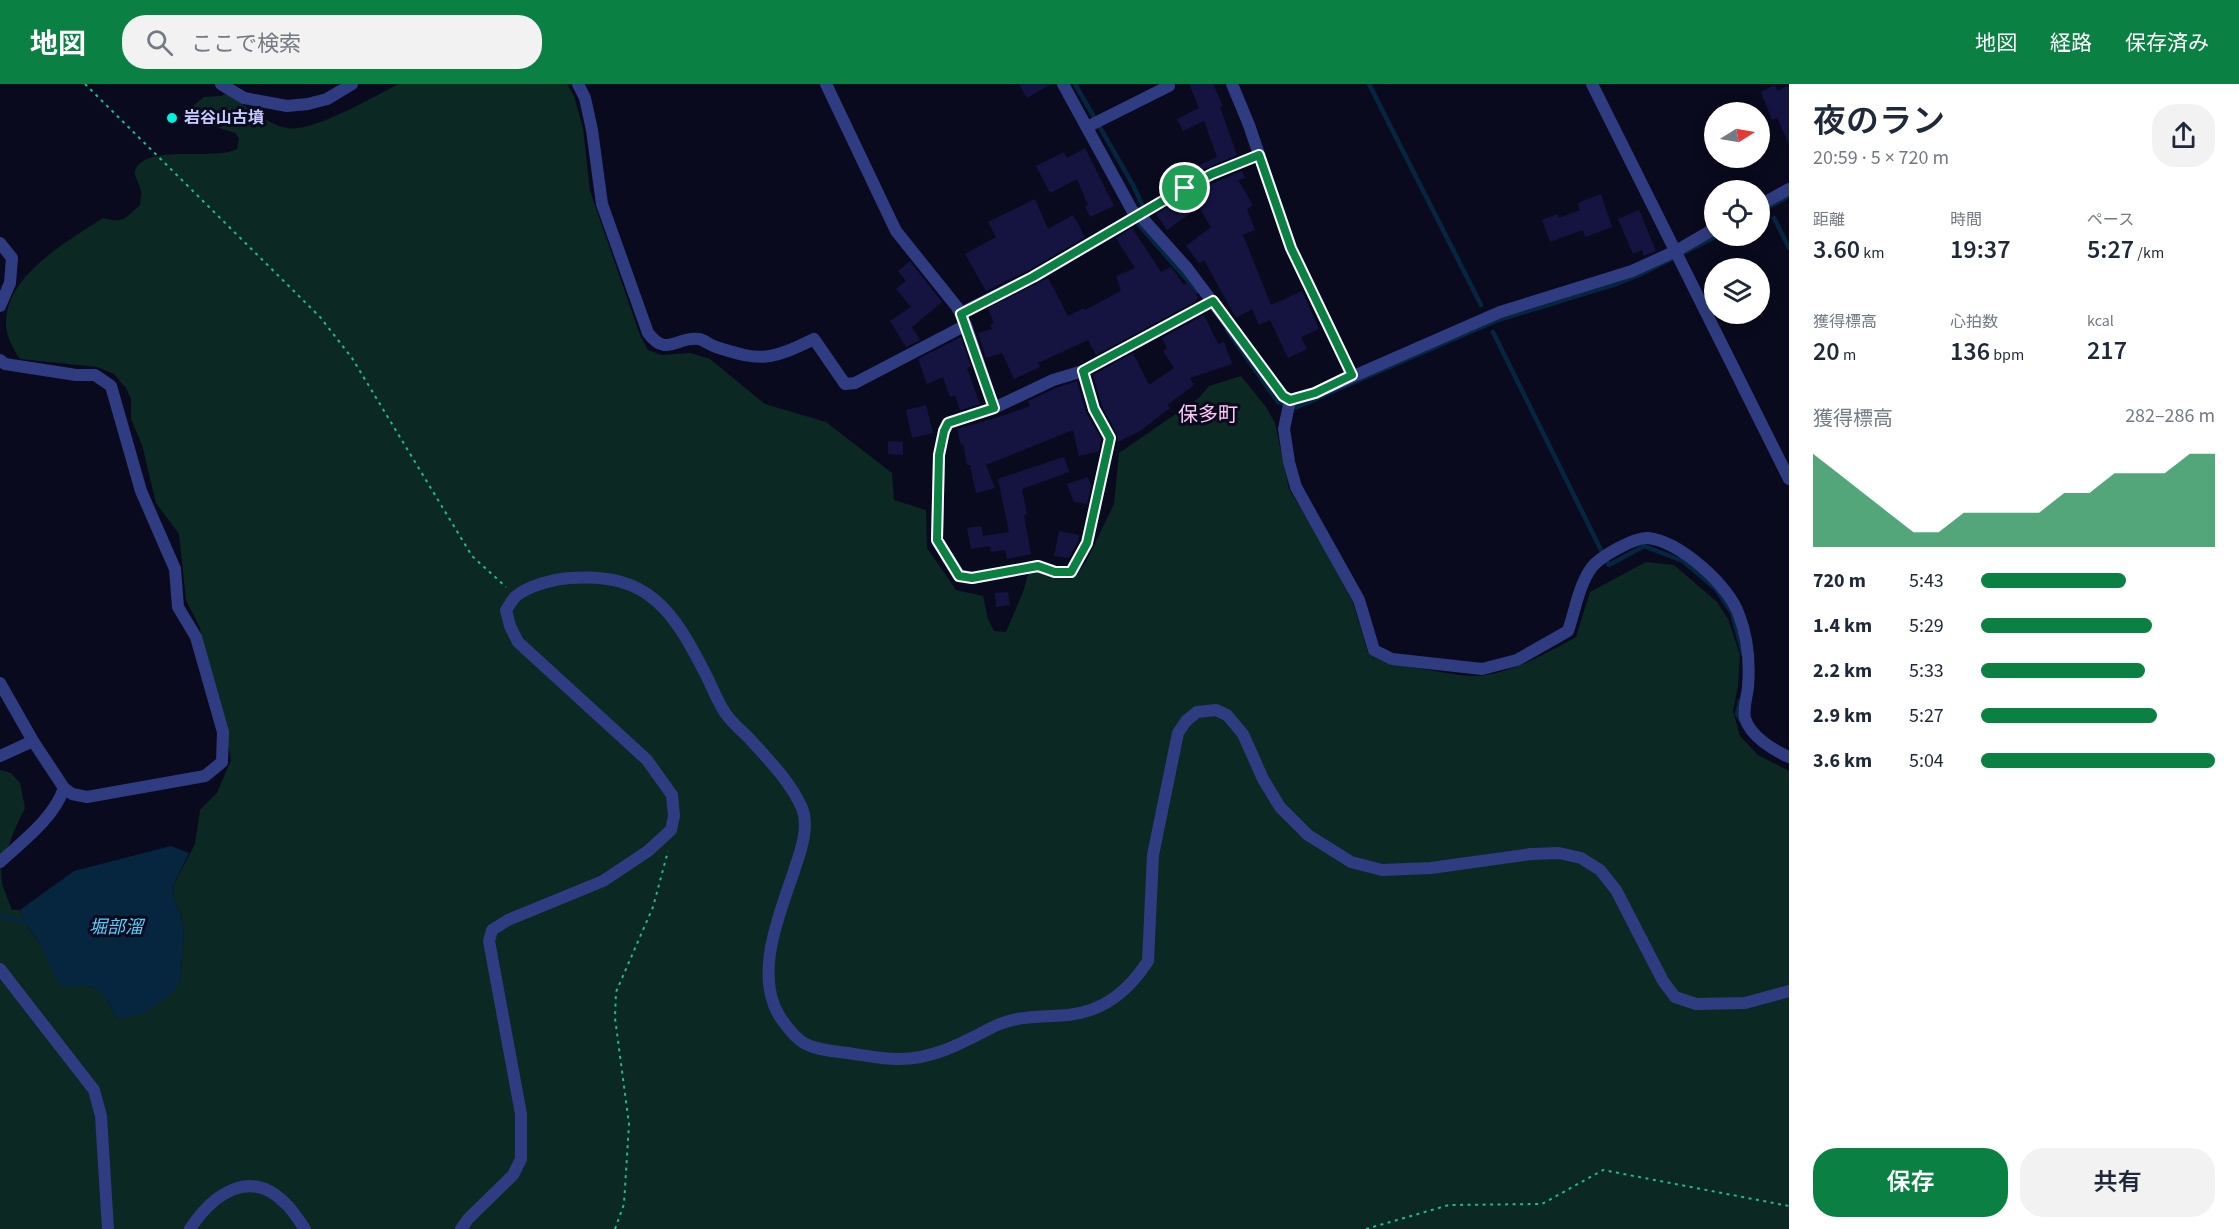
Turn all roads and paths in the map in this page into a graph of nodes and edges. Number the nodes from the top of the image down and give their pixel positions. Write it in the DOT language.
graph roads {
  1 [pos="85,84"];
  2 [pos="220,84"];
  3 [pos="352,84"];
  4 [pos="578,84"];
  5 [pos="826,84"];
  6 [pos="1063,84"];
  7 [pos="1232,84"];
  8 [pos="1592,84"];
  9 [pos="1169,86"];
  10 [pos="1094,123"];
  11 [pos="1259,155"];
  12 [pos="1789,189"];
  13 [pos="1770,199"];
  14 [pos="1137,215"];
  15 [pos="1704,237"];
  16 [pos="0,243"];
  17 [pos="1679,256"];
  18 [pos="1207,304"];
  19 [pos="0,306"];
  20 [pos="964,319"];
  21 [pos="0,360"];
  22 [pos="1083,371"];
  23 [pos="1352,375"];
  24 [pos="1289,404"];
  25 [pos="994,408"];
  26 [pos="1789,479"];
  27 [pos="516,596"];
  28 [pos="0,682"];
  29 [pos="33,741"];
  30 [pos="0,756"];
  31 [pos="1789,757"];
  32 [pos="64,788"];
  33 [pos="671,830"];
  34 [pos="0,862"];
  35 [pos="0,969"];
  36 [pos="1789,991"];
  37 [pos="1789,1206"];
  38 [pos="108,1229"];
  39 [pos="190,1229"];
  40 [pos="305,1229"];
  41 [pos="461,1229"];
  42 [pos="615,1229"];
  43 [pos="1366,1229"];
  1 -- 27 [label="path"];
  2 -- 3 [label="street"];
  4 -- 20 [label="street"];
  5 -- 20 [label="street"];
  6 -- 10 [label="street"];
  7 -- 11 [label="street"];
  8 -- 17 [label="street"];
  9 -- 10 [label="street"];
  10 -- 14 [label="street"];
  11 -- 14 [label="street"];
  11 -- 23 [label="street"];
  12 -- 13 [label="street"];
  14 -- 18 [label="street"];
  14 -- 20 [label="street"];
  15 -- 17 [label="street"];
  16 -- 19 [label="street"];
  17 -- 23 [label="street"];
  17 -- 26 [label="street"];
  18 -- 22 [label="street"];
  18 -- 24 [label="street"];
  20 -- 25 [label="street"];
  21 -- 32 [label="street"];
  22 -- 25 [label="street"];
  22 -- 25 [label="street"];
  23 -- 24 [label="street"];
  24 -- 31 [label="street"];
  27 -- 33 [label="street"];
  27 -- 36 [label="street"];
  28 -- 29 [label="street"];
  29 -- 30 [label="street"];
  29 -- 32 [label="street"];
  32 -- 34 [label="street"];
  33 -- 41 [label="street"];
  33 -- 42 [label="path"];
  35 -- 38 [label="street"];
  37 -- 43 [label="path"];
  39 -- 40 [label="street"];
}
